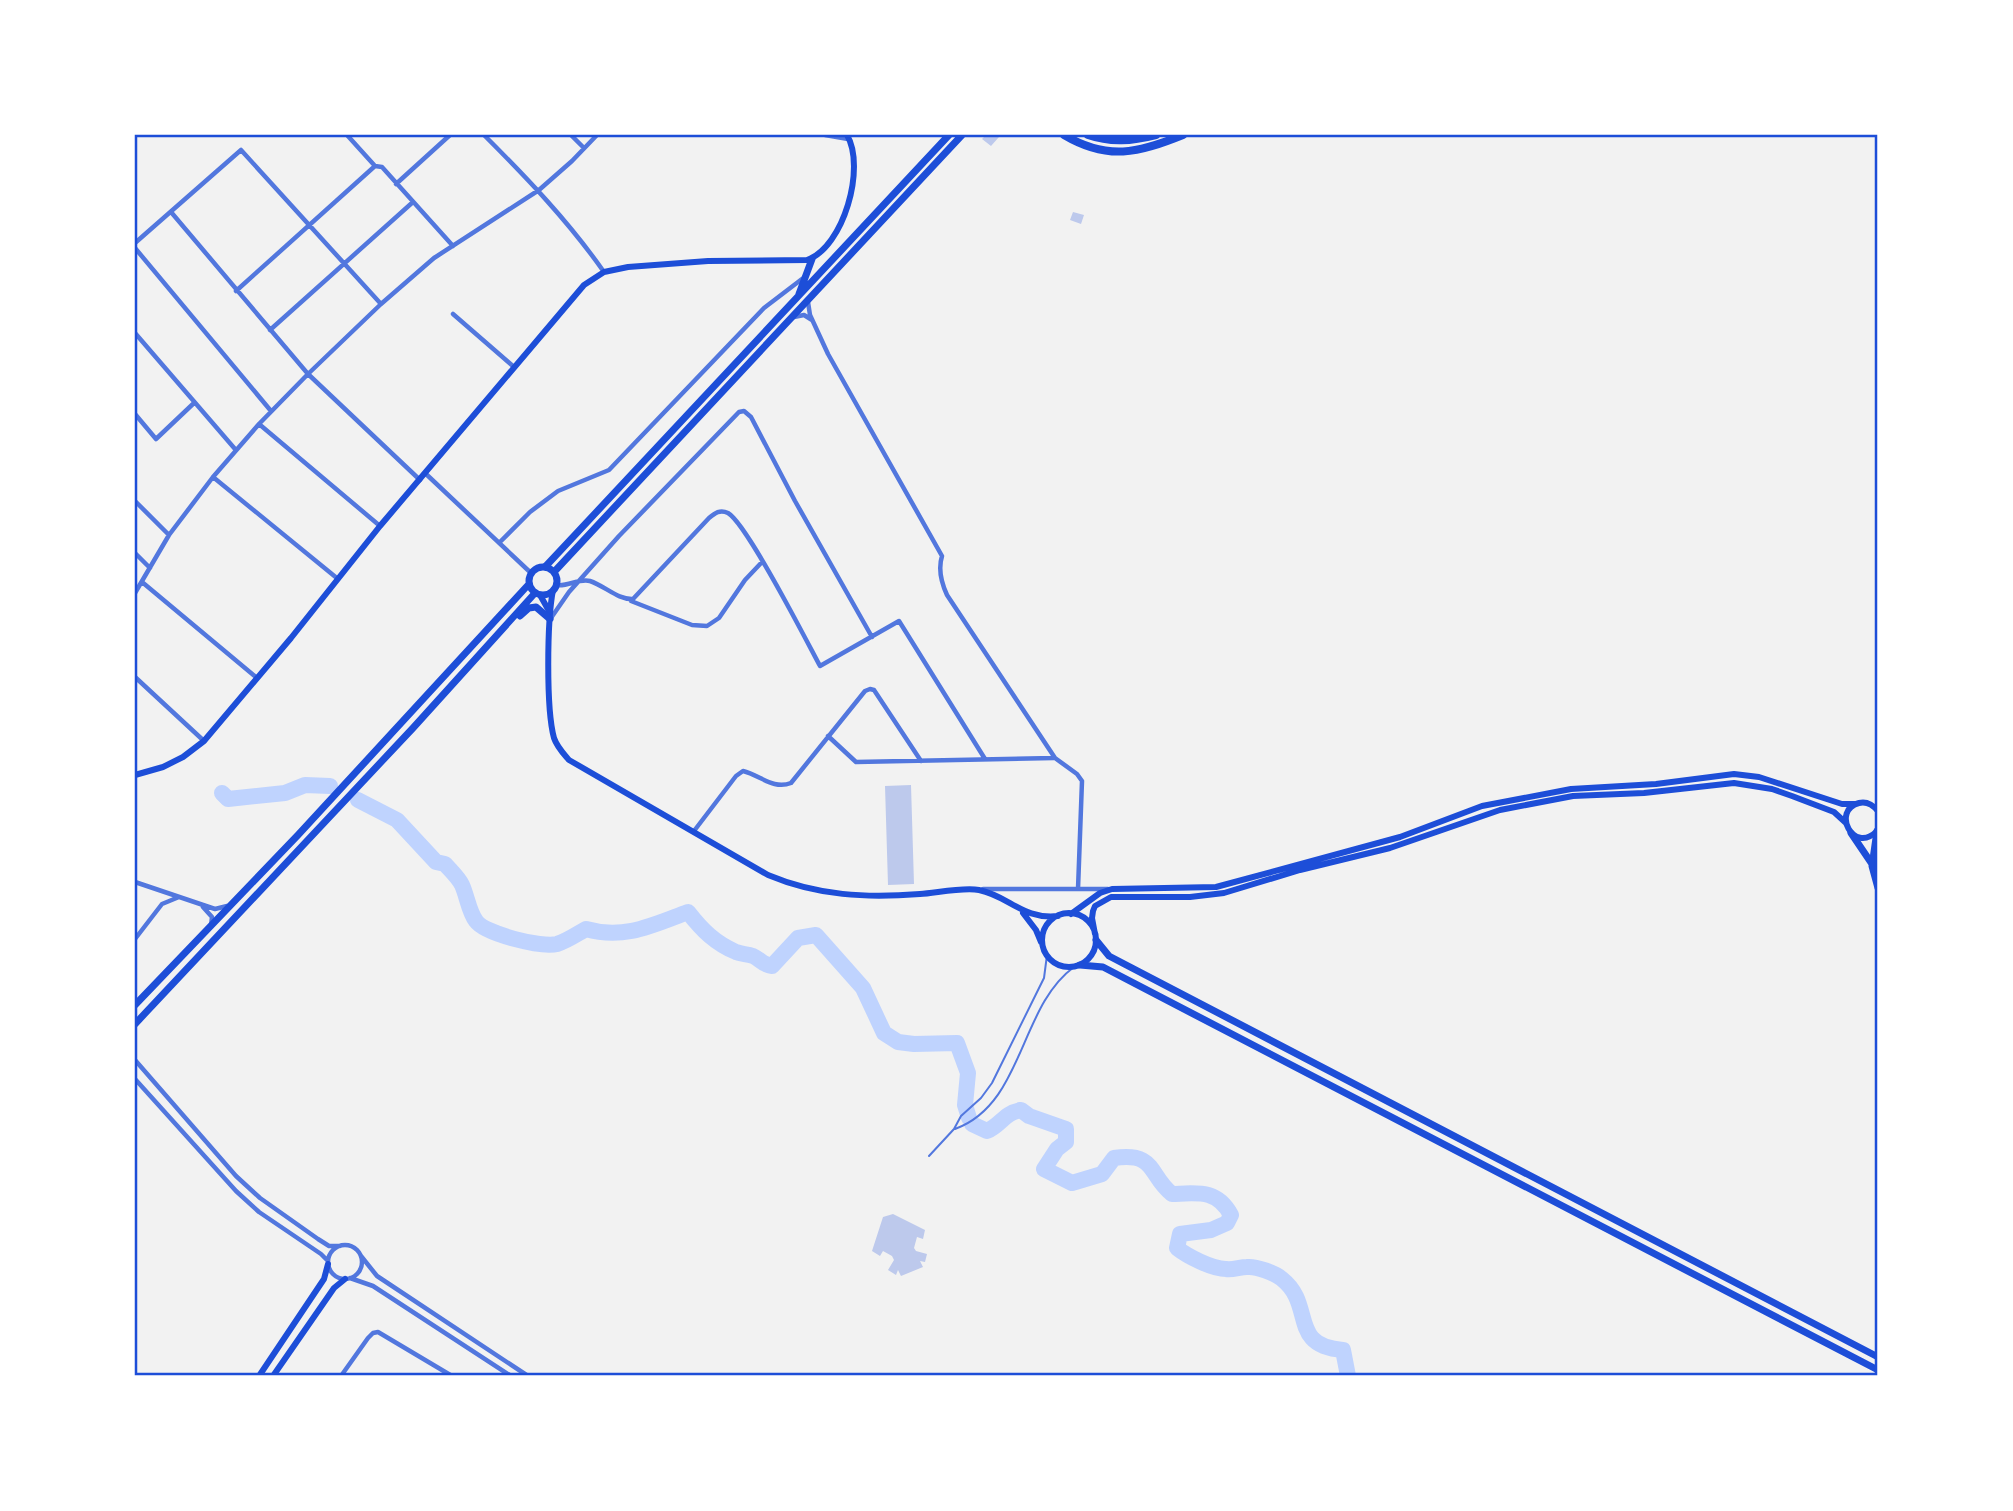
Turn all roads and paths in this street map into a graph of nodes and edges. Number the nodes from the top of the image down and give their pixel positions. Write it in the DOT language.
graph roads {
  1 [pos="347,135"];
  2 [pos="450,135"];
  3 [pos="484,135"];
  4 [pos="571,135"];
  5 [pos="597,135"];
  6 [pos="825,135"];
  7 [pos="949,135"];
  8 [pos="962,135"];
  9 [pos="1065,135"];
  10 [pos="1088,135"];
  11 [pos="1156,135"];
  12 [pos="1183,135"];
  13 [pos="848,137"];
  14 [pos="584,148"];
  15 [pos="375,166"];
  16 [pos="396,184"];
  17 [pos="538,190"];
  18 [pos="413,202"];
  19 [pos="171,212"];
  20 [pos="308,225"];
  21 [pos="135,246"];
  22 [pos="453,246"];
  23 [pos="813,259"];
  24 [pos="345,265"];
  25 [pos="604,272"];
  26 [pos="803,278"];
  27 [pos="236,291"];
  28 [pos="797,298"];
  29 [pos="808,302"];
  30 [pos="381,304"];
  31 [pos="453,314"];
  32 [pos="794,318"];
  33 [pos="813,320"];
  34 [pos="270,330"];
  35 [pos="135,333"];
  36 [pos="514,368"];
  37 [pos="307,374"];
  38 [pos="194,403"];
  39 [pos="271,411"];
  40 [pos="135,414"];
  41 [pos="259,424"];
  42 [pos="236,450"];
  43 [pos="426,474"];
  44 [pos="213,477"];
  45 [pos="420,480"];
  46 [pos="135,501"];
  47 [pos="380,526"];
  48 [pos="169,535"];
  49 [pos="499,543"];
  50 [pos="135,553"];
  51 [pos="762,562"];
  52 [pos="545,567"];
  53 [pos="150,568"];
  54 [pos="554,572"];
  55 [pos="531,573"];
  56 [pos="338,579"];
  57 [pos="142,582"];
  58 [pos="576,583"];
  59 [pos="529,584"];
  60 [pos="554,588"];
  61 [pos="135,593"];
  62 [pos="537,594"];
  63 [pos="630,600"];
  64 [pos="550,616"];
  65 [pos="872,637"];
  66 [pos="491,641"];
  67 [pos="135,677"];
  68 [pos="258,679"];
  69 [pos="828,736"];
  70 [pos="204,741"];
  71 [pos="1055,758"];
  72 [pos="985,759"];
  73 [pos="921,761"];
  74 [pos="135,775"];
  75 [pos="1856,804"];
  76 [pos="1878,810"];
  77 [pos="1846,823"];
  78 [pos="1878,830"];
  79 [pos="694,831"];
  80 [pos="1851,833"];
  81 [pos="1872,866"];
  82 [pos="135,882"];
  83 [pos="1878,888"];
  84 [pos="1112,889"];
  85 [pos="977,890"];
  86 [pos="1079,890"];
  87 [pos="180,897"];
  88 [pos="234,902"];
  89 [pos="200,904"];
  90 [pos="1022,911"];
  91 [pos="1071,914"];
  92 [pos="1058,916"];
  93 [pos="211,926"];
  94 [pos="1096,937"];
  95 [pos="135,939"];
  96 [pos="1046,954"];
  97 [pos="1077,966"];
  98 [pos="135,1005"];
  99 [pos="135,1024"];
  100 [pos="135,1060"];
  101 [pos="135,1079"];
  102 [pos="954,1129"];
  103 [pos="929,1156"];
  104 [pos="340,1246"];
  105 [pos="361,1256"];
  106 [pos="328,1263"];
  107 [pos="347,1279"];
  108 [pos="1878,1357"];
  109 [pos="1878,1370"];
  110 [pos="501,1374"];
  111 [pos="259,1376"];
  112 [pos="273,1376"];
  113 [pos="341,1376"];
  114 [pos="452,1376"];
  115 [pos="511,1376"];
  116 [pos="528,1376"];
  1 -- 15 [label="street"];
  2 -- 16 [label="street"];
  3 -- 17 [label="street"];
  4 -- 14 [label="street"];
  5 -- 14 [label="street"];
  6 -- 13 [label="street"];
  7 -- 28 [label="main road"];
  8 -- 29 [label="main road"];
  9 -- 12 [label="highway"];
  10 -- 11 [label="highway"];
  13 -- 23 [label="main road"];
  14 -- 17 [label="street"];
  15 -- 16 [label="street"];
  15 -- 20 [label="street"];
  16 -- 18 [label="street"];
  17 -- 22 [label="street"];
  17 -- 25 [label="street"];
  18 -- 22 [label="street"];
  18 -- 24 [label="street"];
  19 -- 20 [label="street"];
  19 -- 21 [label="street"];
  19 -- 27 [label="street"];
  20 -- 24 [label="street"];
  20 -- 27 [label="street"];
  21 -- 39 [label="street"];
  22 -- 30 [label="street"];
  23 -- 25 [label="main road"];
  23 -- 26 [label="main road"];
  24 -- 30 [label="street"];
  24 -- 34 [label="street"];
  25 -- 36 [label="main road"];
  26 -- 28 [label="main road"];
  26 -- 49 [label="street"];
  27 -- 34 [label="street"];
  28 -- 52 [label="main road"];
  29 -- 32 [label="main road"];
  29 -- 33 [label="street"];
  30 -- 37 [label="street"];
  31 -- 36 [label="street"];
  32 -- 33 [label="street"];
  32 -- 54 [label="main road"];
  33 -- 71 [label="street"];
  34 -- 37 [label="street"];
  35 -- 38 [label="street"];
  36 -- 43 [label="main road"];
  37 -- 39 [label="street"];
  37 -- 45 [label="street"];
  38 -- 40 [label="street"];
  38 -- 42 [label="street"];
  39 -- 41 [label="street"];
  41 -- 42 [label="street"];
  41 -- 47 [label="street"];
  42 -- 44 [label="street"];
  43 -- 45 [label="main road"];
  43 -- 49 [label="street"];
  44 -- 48 [label="street"];
  44 -- 56 [label="street"];
  45 -- 47 [label="main road"];
  46 -- 48 [label="street"];
  47 -- 56 [label="main road"];
  48 -- 53 [label="street"];
  49 -- 55 [label="street"];
  50 -- 53 [label="street"];
  51 -- 63 [label="street"];
  51 -- 63 [label="street"];
  51 -- 65 [label="street"];
  52 -- 54 [label="main road"];
  52 -- 55 [label="main road"];
  53 -- 57 [label="street"];
  54 -- 60 [label="main road"];
  55 -- 59 [label="main road"];
  56 -- 68 [label="main road"];
  57 -- 61 [label="street"];
  57 -- 68 [label="street"];
  58 -- 60 [label="street"];
  58 -- 63 [label="street"];
  58 -- 64 [label="street"];
  58 -- 65 [label="street"];
  59 -- 62 [label="main road"];
  59 -- 88 [label="main road"];
  60 -- 62 [label="main road"];
  60 -- 64 [label="main road"];
  62 -- 64 [label="main road"];
  62 -- 66 [label="main road"];
  64 -- 66 [label="main road"];
  64 -- 79 [label="main road"];
  65 -- 72 [label="street"];
  66 -- 99 [label="main road"];
  67 -- 70 [label="street"];
  68 -- 70 [label="main road"];
  69 -- 73 [label="street"];
  69 -- 73 [label="street"];
  69 -- 79 [label="street"];
  70 -- 74 [label="main road"];
  71 -- 72 [label="street"];
  71 -- 86 [label="street"];
  72 -- 73 [label="street"];
  75 -- 76 [label="main road"];
  75 -- 77 [label="main road"];
  75 -- 84 [label="main road"];
  77 -- 80 [label="main road"];
  77 -- 94 [label="main road"];
  78 -- 80 [label="main road"];
  78 -- 81 [label="main road"];
  79 -- 85 [label="main road"];
  80 -- 81 [label="main road"];
  81 -- 83 [label="main road"];
  82 -- 87 [label="street"];
  84 -- 86 [label="street"];
  84 -- 91 [label="main road"];
  85 -- 86 [label="street"];
  85 -- 90 [label="main road"];
  87 -- 89 [label="street"];
  87 -- 95 [label="street"];
  88 -- 89 [label="street"];
  88 -- 93 [label="main road"];
  89 -- 93 [label="street"];
  90 -- 92 [label="main road"];
  90 -- 96 [label="main road"];
  91 -- 92 [label="main road"];
  91 -- 94 [label="main road"];
  92 -- 96 [label="main road"];
  93 -- 98 [label="main road"];
  94 -- 97 [label="main road"];
  94 -- 108 [label="main road"];
  96 -- 97 [label="main road"];
  96 -- 102 [label="lane"];
  97 -- 102 [label="lane"];
  97 -- 109 [label="main road"];
  100 -- 104 [label="street"];
  101 -- 106 [label="street"];
  102 -- 103 [label="lane"];
  104 -- 105 [label="street"];
  104 -- 106 [label="street"];
  105 -- 107 [label="street"];
  105 -- 116 [label="street"];
  106 -- 107 [label="street"];
  106 -- 111 [label="main road"];
  107 -- 110 [label="street"];
  107 -- 112 [label="main road"];
  110 -- 115 [label="street"];
  113 -- 114 [label="street"];
}
